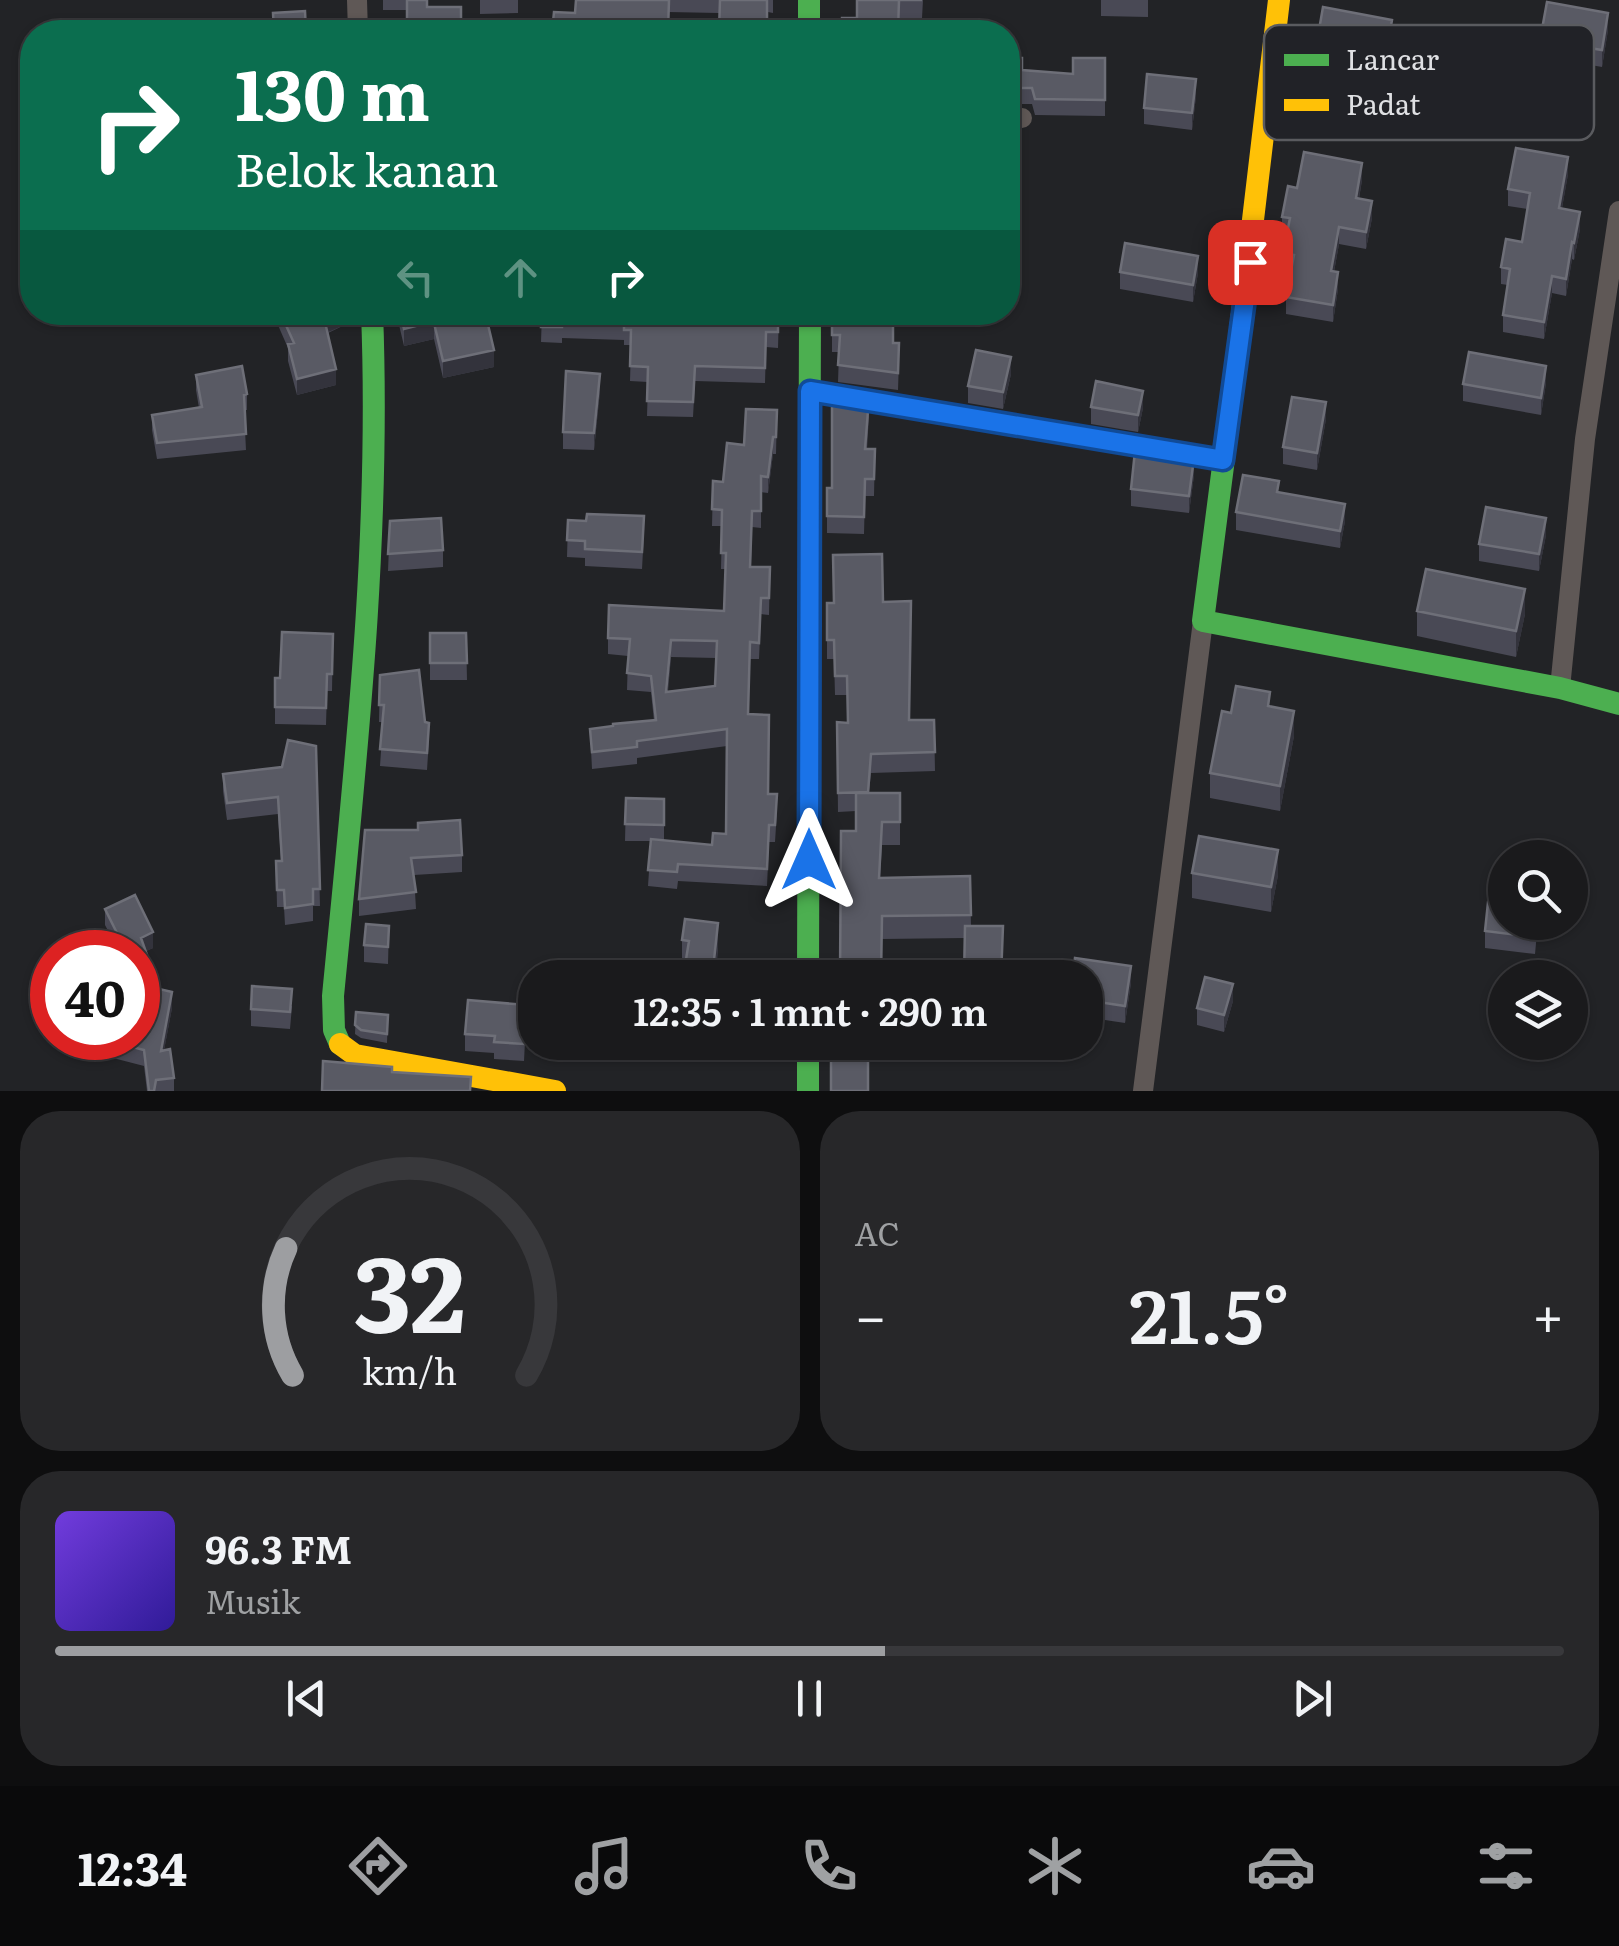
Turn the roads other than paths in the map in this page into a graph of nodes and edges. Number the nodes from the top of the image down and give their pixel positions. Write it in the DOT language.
graph roads {
  1 [pos="1279,0"];
  2 [pos="1276,25"];
  3 [pos="1264,136"];
  4 [pos="1619,211"];
  5 [pos="372,325"];
  6 [pos="810,325"];
  7 [pos="810,391"];
  8 [pos="1223,460"];
  9 [pos="1204,621"];
  10 [pos="1560,688"];
  11 [pos="1619,704"];
  12 [pos="808,960"];
  13 [pos="808,1060"];
  14 [pos="555,1091"];
  15 [pos="808,1091"];
  16 [pos="1142,1091"];
  1 -- 2 [label="street"];
  3 -- 8 [label="street"];
  4 -- 10 [label="street"];
  5 -- 14 [label="street"];
  6 -- 7 [label="street"];
  7 -- 8 [label="street"];
  7 -- 12 [label="street"];
  8 -- 9 [label="street"];
  9 -- 10 [label="street"];
  9 -- 16 [label="street"];
  10 -- 11 [label="street"];
  13 -- 15 [label="street"];
}
